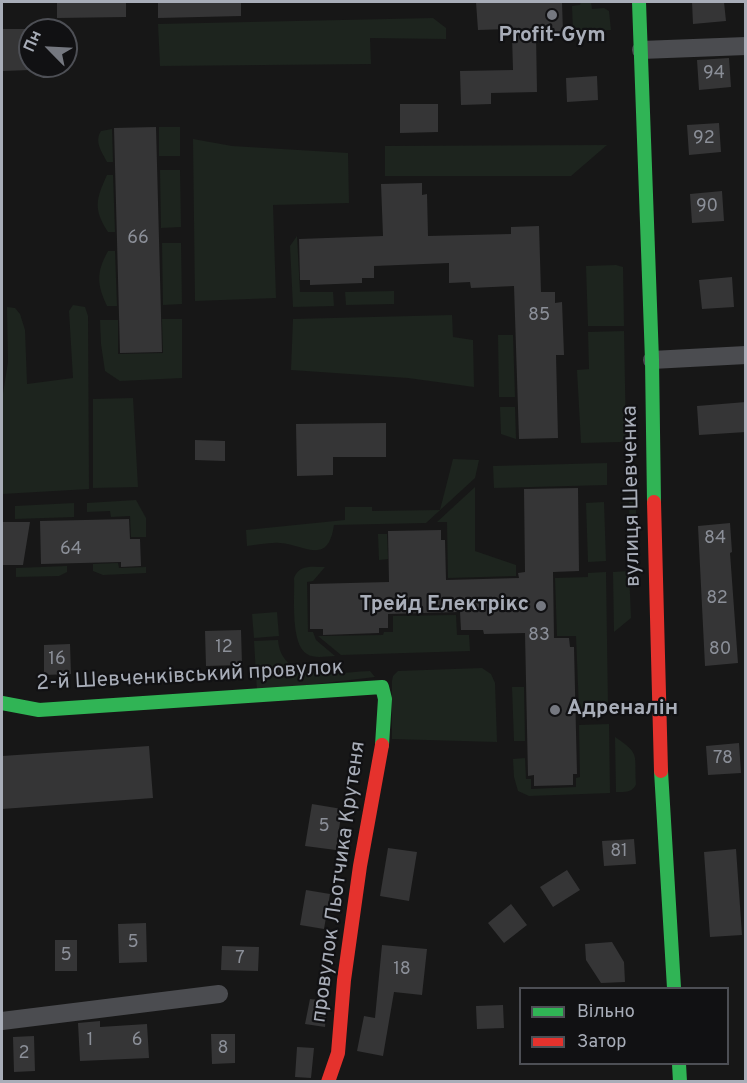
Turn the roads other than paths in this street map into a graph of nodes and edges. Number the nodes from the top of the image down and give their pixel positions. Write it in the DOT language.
graph roads {
  1 [pos="639,2"];
  2 [pos="746,46"];
  3 [pos="641,50"];
  4 [pos="746,355"];
  5 [pos="652,360"];
  6 [pos="382,687"];
  7 [pos="2,703"];
  8 [pos="674,987"];
  9 [pos="219,994"];
  10 [pos="2,1021"];
  11 [pos="679,1065"];
  12 [pos="328,1082"];
  13 [pos="680,1082"];
  1 -- 3 [label="street, вулиця Шевченка"];
  2 -- 3 [label="street"];
  3 -- 5 [label="street, вулиця Шевченка"];
  4 -- 5 [label="street"];
  5 -- 8 [label="street, вулиця Шевченка"];
  6 -- 7 [label="street, 2-й Шевченківський провулок"];
  6 -- 12 [label="street, провулок Льотчика Крутеня"];
  9 -- 10 [label="street"];
  11 -- 13 [label="street"];
}
